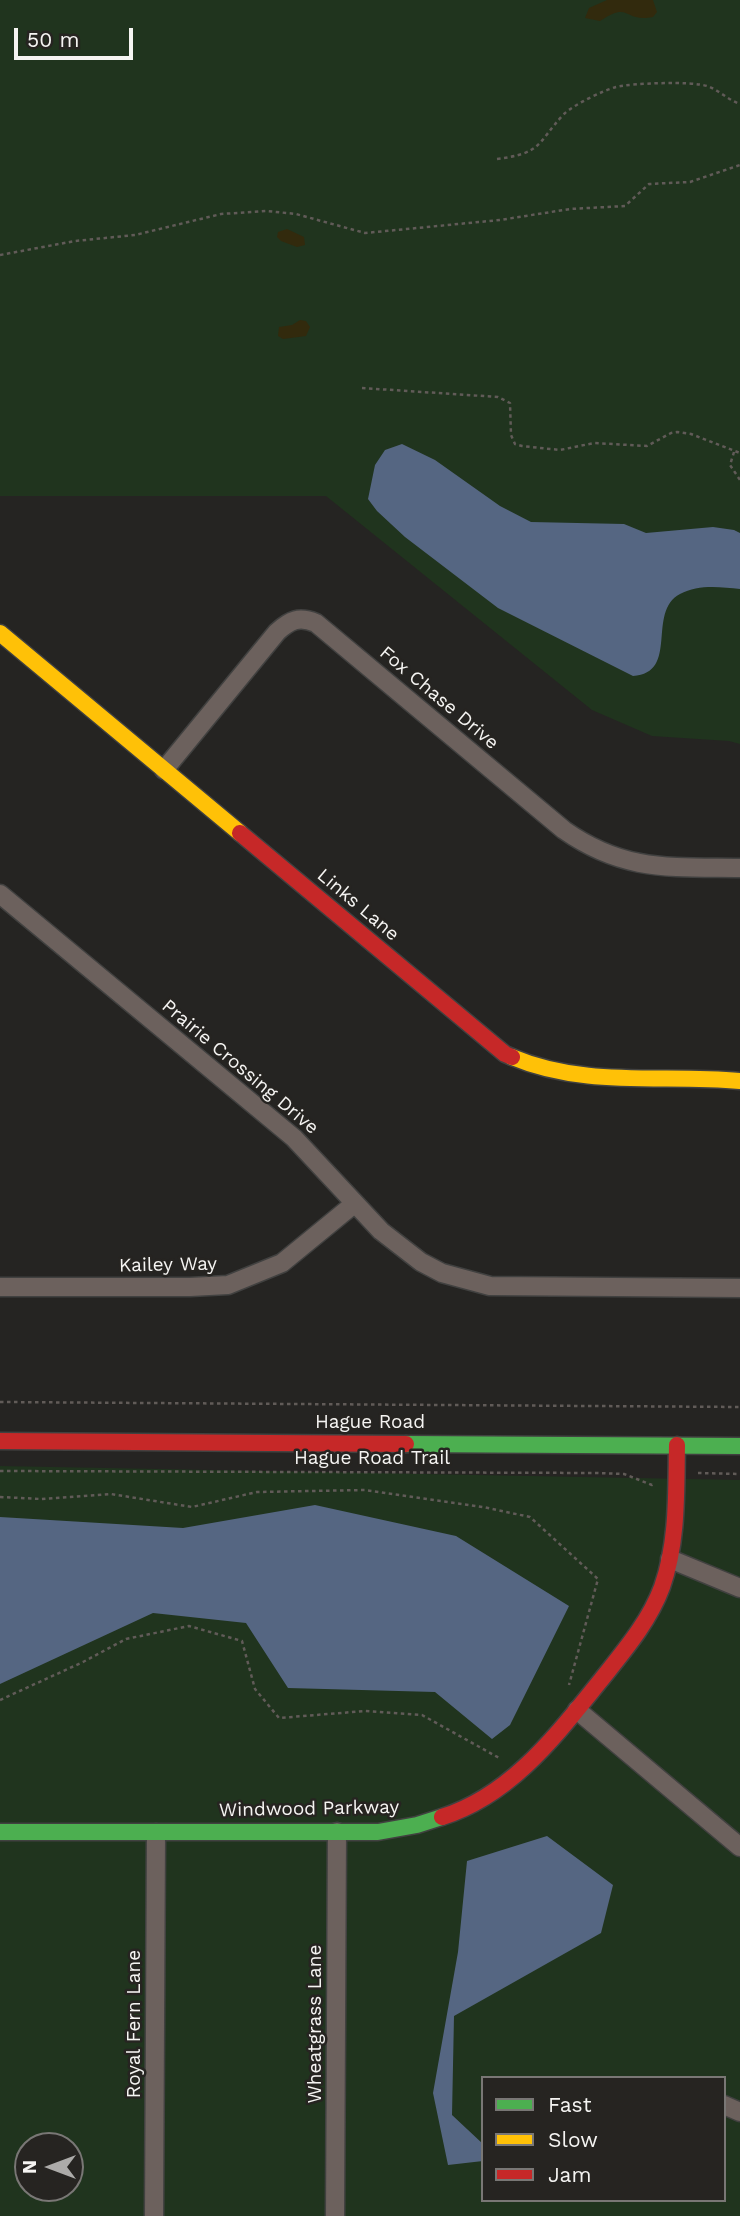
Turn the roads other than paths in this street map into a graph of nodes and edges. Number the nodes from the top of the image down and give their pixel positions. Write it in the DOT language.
graph roads {
  1 [pos="0,633"];
  2 [pos="164,770"];
  3 [pos="740,868"];
  4 [pos="0,894"];
  5 [pos="740,1081"];
  6 [pos="354,1204"];
  7 [pos="0,1287"];
  8 [pos="740,1288"];
  9 [pos="0,1441"];
  10 [pos="677,1446"];
  11 [pos="740,1446"];
  12 [pos="670,1559"];
  13 [pos="740,1588"];
  14 [pos="577,1710"];
  15 [pos="0,1832"];
  16 [pos="337,1832"];
  17 [pos="156,1833"];
  18 [pos="740,1847"];
  19 [pos="154,2216"];
  20 [pos="335,2216"];
  1 -- 2 [label="street, Links Lane"];
  2 -- 3 [label="street, Fox Chase Drive"];
  2 -- 5 [label="street, Links Lane"];
  4 -- 6 [label="street, Prairie Crossing Drive"];
  6 -- 7 [label="street, Kailey Way"];
  6 -- 8 [label="street, Prairie Crossing Drive"];
  9 -- 10 [label="street, Hague Road"];
  10 -- 11 [label="street, Hague Road"];
  10 -- 12 [label="street, Windwood Parkway"];
  12 -- 13 [label="street"];
  12 -- 14 [label="street, Windwood Parkway"];
  14 -- 16 [label="street, Windwood Parkway"];
  14 -- 18 [label="street"];
  15 -- 17 [label="street, Windwood Parkway"];
  16 -- 17 [label="street, Windwood Parkway"];
  16 -- 20 [label="street, Wheatgrass Lane"];
  17 -- 19 [label="street, Royal Fern Lane"];
}
